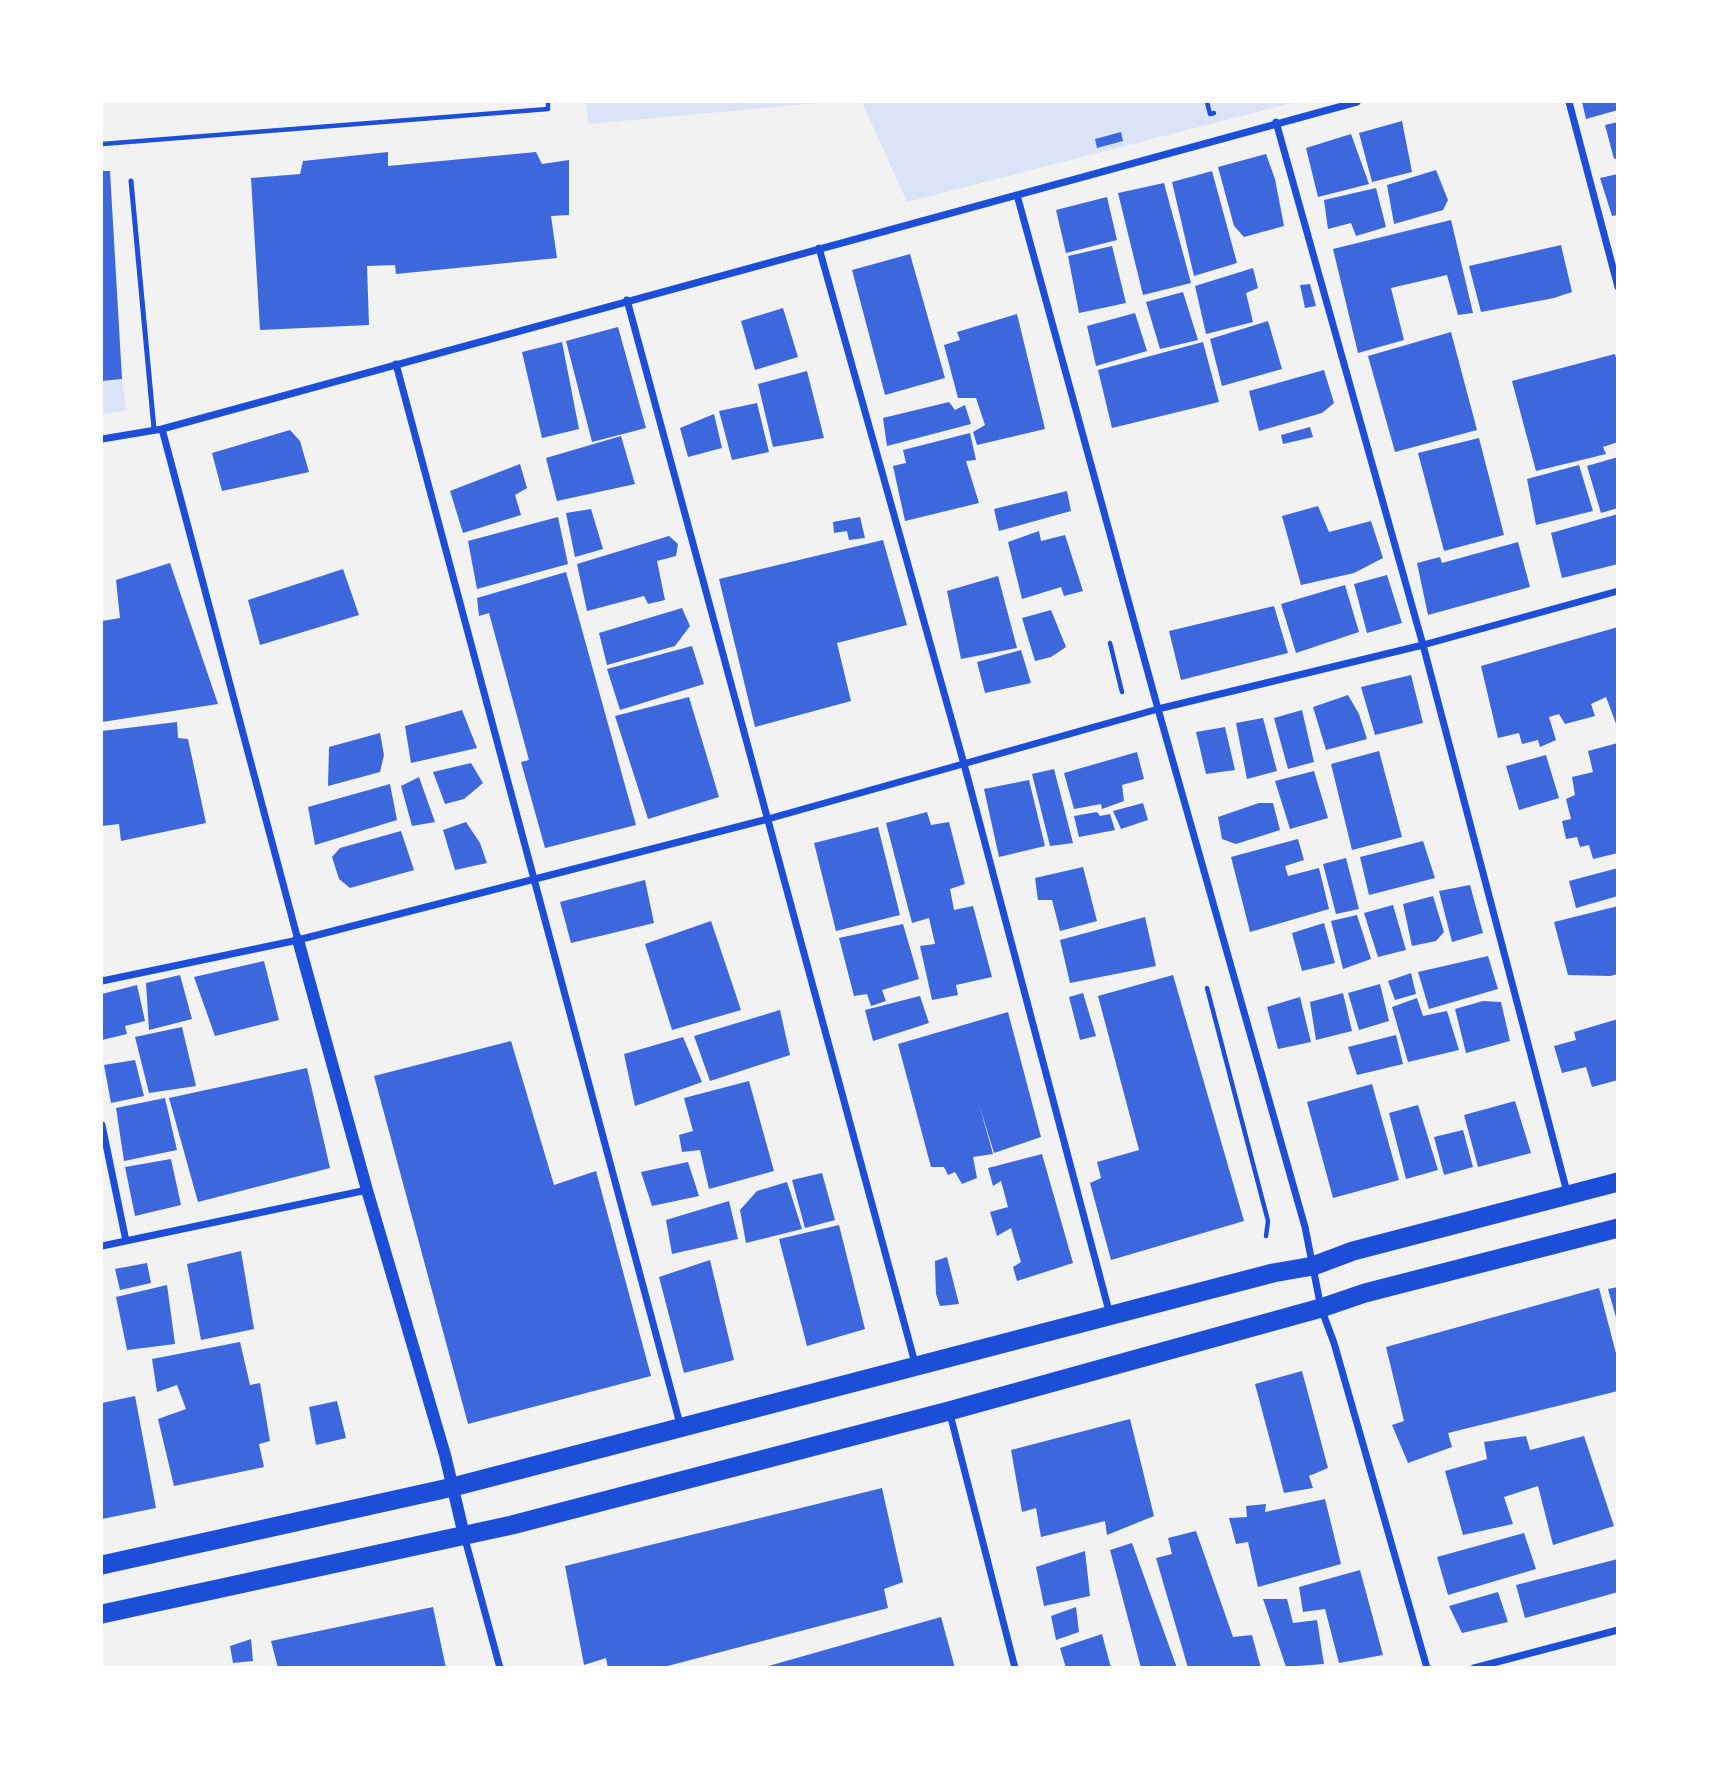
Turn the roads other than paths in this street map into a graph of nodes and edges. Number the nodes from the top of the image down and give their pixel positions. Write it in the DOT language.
graph roads {
  1 [pos="1357,102"];
  2 [pos="1569,102"];
  3 [pos="1276,122"];
  4 [pos="131,181"];
  5 [pos="1017,194"];
  6 [pos="819,248"];
  7 [pos="1618,288"];
  8 [pos="626,300"];
  9 [pos="396,364"];
  10 [pos="158,429"];
  11 [pos="102,439"];
  12 [pos="1618,591"];
  13 [pos="1423,645"];
  14 [pos="1158,709"];
  15 [pos="964,764"];
  16 [pos="768,819"];
  17 [pos="534,879"];
  18 [pos="298,940"];
  19 [pos="102,981"];
  20 [pos="102,1125"];
  21 [pos="1618,1182"];
  22 [pos="367,1190"];
  23 [pos="1568,1196"];
  24 [pos="1618,1228"];
  25 [pos="126,1241"];
  26 [pos="102,1246"];
  27 [pos="1313,1266"];
  28 [pos="1321,1308"];
  29 [pos="1110,1315"];
  30 [pos="916,1366"];
  31 [pos="949,1410"];
  32 [pos="681,1429"];
  33 [pos="453,1487"];
  34 [pos="464,1535"];
  35 [pos="102,1565"];
  36 [pos="102,1614"];
  37 [pos="1618,1630"];
  38 [pos="500,1668"];
  39 [pos="1015,1668"];
  40 [pos="1427,1668"];
  41 [pos="1474,1668"];
  1 -- 3 [label="street"];
  2 -- 7 [label="street"];
  3 -- 5 [label="street"];
  3 -- 13 [label="street"];
  4 -- 10 [label="lane"];
  5 -- 6 [label="street"];
  5 -- 14 [label="street"];
  6 -- 8 [label="street"];
  6 -- 15 [label="street"];
  8 -- 9 [label="street"];
  8 -- 16 [label="street"];
  9 -- 10 [label="street"];
  9 -- 17 [label="street"];
  10 -- 11 [label="street"];
  10 -- 18 [label="street"];
  12 -- 13 [label="street"];
  13 -- 14 [label="street"];
  13 -- 23 [label="street"];
  14 -- 15 [label="street"];
  14 -- 27 [label="street"];
  15 -- 16 [label="street"];
  15 -- 29 [label="street"];
  16 -- 17 [label="street"];
  16 -- 30 [label="street"];
  17 -- 18 [label="street"];
  17 -- 32 [label="street"];
  18 -- 19 [label="street"];
  18 -- 22 [label="street"];
  20 -- 25 [label="street"];
  21 -- 23 [label="highway"];
  22 -- 25 [label="street"];
  22 -- 33 [label="street"];
  23 -- 27 [label="highway"];
  24 -- 28 [label="highway"];
  25 -- 26 [label="street"];
  27 -- 28 [label="street"];
  27 -- 29 [label="highway"];
  28 -- 31 [label="highway"];
  28 -- 40 [label="street"];
  29 -- 30 [label="highway"];
  30 -- 32 [label="highway"];
  31 -- 34 [label="highway"];
  31 -- 39 [label="street"];
  32 -- 33 [label="highway"];
  33 -- 34 [label="street"];
  33 -- 35 [label="highway"];
  34 -- 36 [label="highway"];
  34 -- 38 [label="street"];
  37 -- 41 [label="street"];
}
